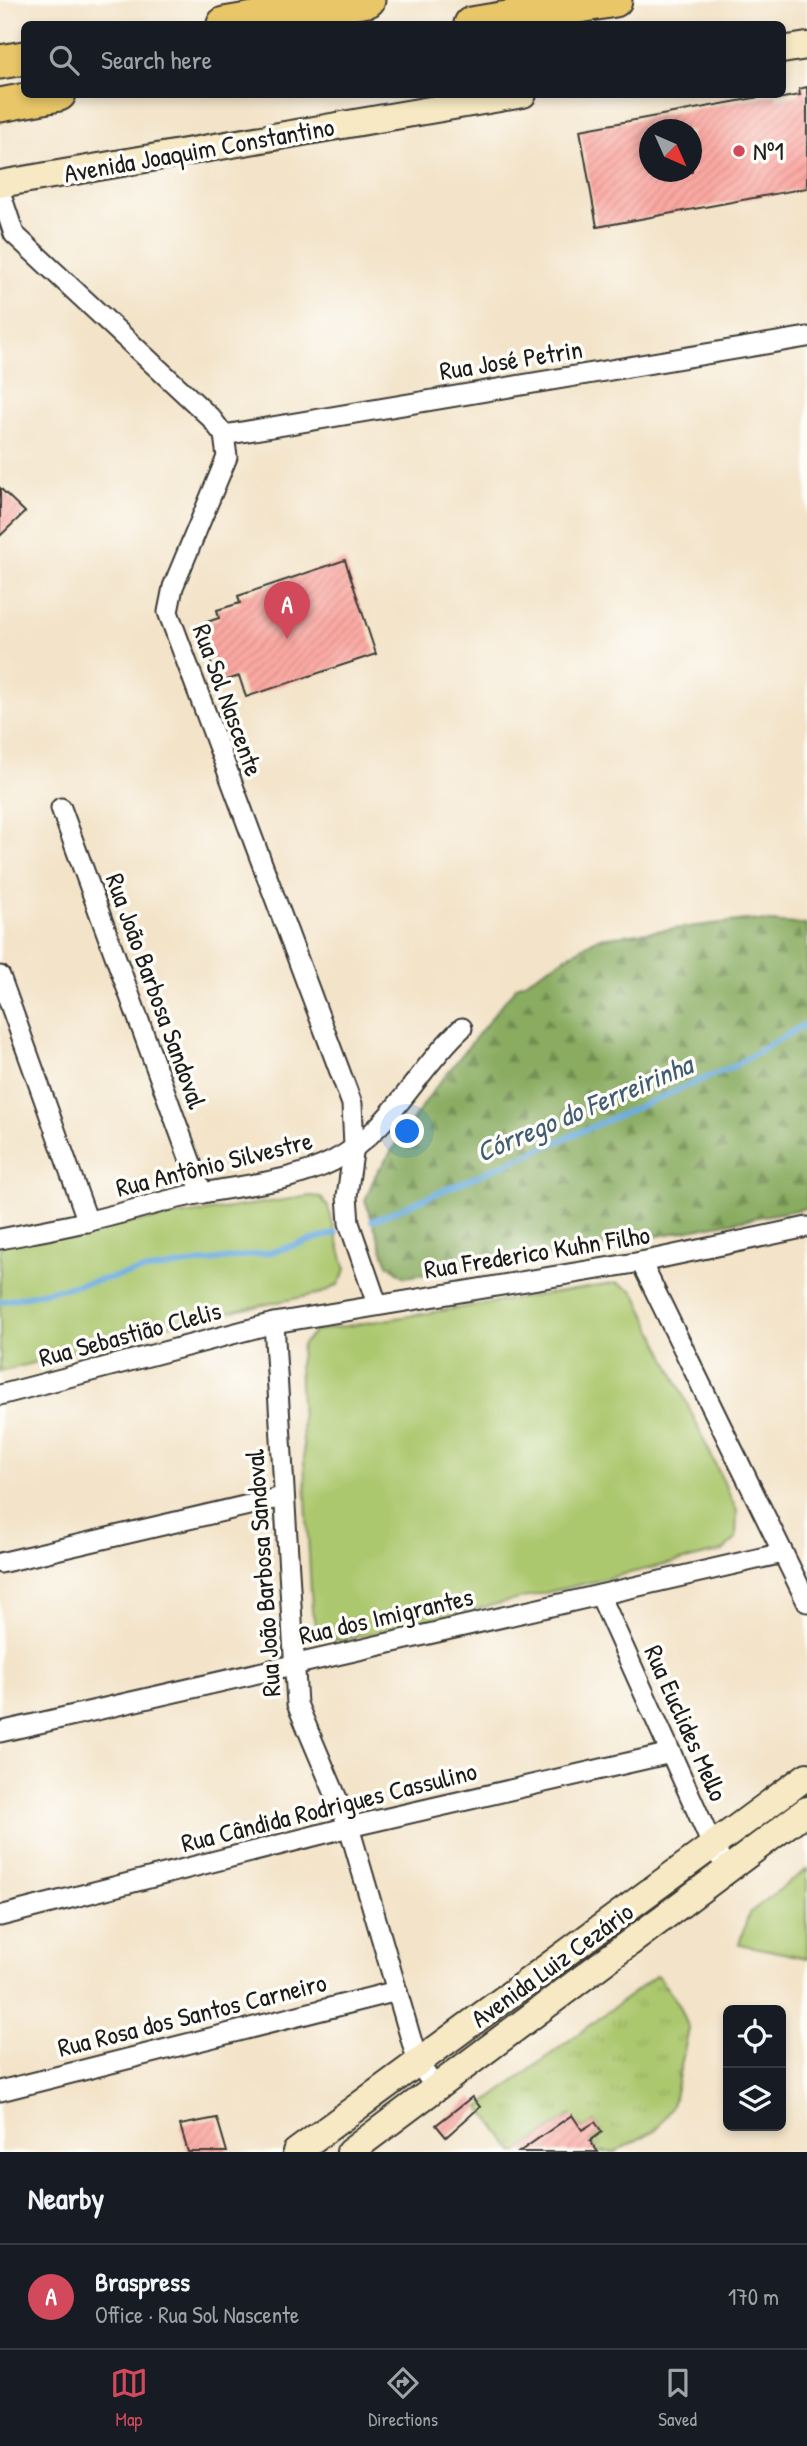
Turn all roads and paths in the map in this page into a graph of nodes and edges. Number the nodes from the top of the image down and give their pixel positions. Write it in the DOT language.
graph roads {
  1 [pos="368,0"];
  2 [pos="615,0"];
  3 [pos="242,21"];
  4 [pos="489,21"];
  5 [pos="807,46"];
  6 [pos="786,49"];
  7 [pos="21,58"];
  8 [pos="0,62"];
  9 [pos="35,98"];
  10 [pos="500,98"];
  11 [pos="0,104"];
  12 [pos="0,184"];
  13 [pos="0,192"];
  14 [pos="807,337"];
  15 [pos="224,435"];
  16 [pos="61,808"];
  17 [pos="0,976"];
  18 [pos="462,1028"];
  19 [pos="354,1146"];
  20 [pos="202,1193"];
  21 [pos="88,1222"];
  22 [pos="807,1227"];
  23 [pos="0,1239"];
  24 [pos="641,1262"];
  25 [pos="377,1304"];
  26 [pos="274,1323"];
  27 [pos="0,1395"];
  28 [pos="283,1497"];
  29 [pos="783,1553"];
  30 [pos="0,1563"];
  31 [pos="600,1595"];
  32 [pos="807,1602"];
  33 [pos="292,1664"];
  34 [pos="0,1732"];
  35 [pos="671,1753"];
  36 [pos="807,1776"];
  37 [pos="807,1810"];
  38 [pos="349,1827"];
  39 [pos="713,1847"];
  40 [pos="728,1869"];
  41 [pos="0,1916"];
  42 [pos="397,1991"];
  43 [pos="418,2063"];
  44 [pos="436,2088"];
  45 [pos="0,2091"];
  46 [pos="296,2152"];
  47 [pos="350,2152"];
  1 -- 3 [label="highway"];
  2 -- 4 [label="highway"];
  5 -- 6 [label="street"];
  7 -- 8 [label="highway"];
  9 -- 11 [label="highway"];
  10 -- 12 [label="street, Avenida Joaquim Constantino"];
  13 -- 15 [label="street"];
  14 -- 15 [label="street, Rua José Petrin"];
  15 -- 19 [label="street, Rua Sol Nascente"];
  16 -- 20 [label="street, Rua João Barbosa Sandoval"];
  17 -- 21 [label="street"];
  18 -- 19 [label="street, Rua Antônio Silvestre"];
  19 -- 20 [label="street, Rua Antônio Silvestre"];
  19 -- 25 [label="street, Rua Sol Nascente"];
  20 -- 21 [label="street, Rua Antônio Silvestre"];
  21 -- 23 [label="street, Rua Antônio Silvestre"];
  22 -- 24 [label="street, Rua Frederico Kuhn Filho"];
  24 -- 25 [label="street, Rua Frederico Kuhn Filho"];
  24 -- 29 [label="street"];
  25 -- 26 [label="street, Rua Frederico Kuhn Filho"];
  26 -- 27 [label="street, Rua Sebastião Clelis"];
  26 -- 28 [label="street, Rua João Barbosa Sandoval"];
  28 -- 30 [label="street"];
  28 -- 33 [label="street, Rua João Barbosa Sandoval"];
  29 -- 31 [label="street, Rua dos Imigrantes"];
  29 -- 32 [label="street"];
  31 -- 33 [label="street, Rua dos Imigrantes"];
  31 -- 35 [label="street, Rua Euclides Mello"];
  33 -- 34 [label="street, Rua dos Imigrantes"];
  33 -- 38 [label="street, Rua João Barbosa Sandoval"];
  35 -- 38 [label="street, Rua Cândida Rodrigues Cassulino"];
  35 -- 39 [label="street, Rua Euclides Mello"];
  36 -- 39 [label="street, Avenida Luiz Cezário"];
  37 -- 40 [label="street, Avenida Luiz Cezário"];
  38 -- 41 [label="street, Rua Cândida Rodrigues Cassulino"];
  38 -- 42 [label="street, Rua João Barbosa Sandoval"];
  39 -- 40 [label="street, Rua Euclides Mello"];
  39 -- 43 [label="street, Avenida Luiz Cezário"];
  40 -- 44 [label="street, Avenida Luiz Cezário"];
  42 -- 43 [label="street, Rua João Barbosa Sandoval"];
  42 -- 45 [label="street, Rua Rosa dos Santos Carneiro"];
  43 -- 44 [label="street, Rua João Barbosa Sandoval"];
  43 -- 46 [label="street, Avenida Luiz Cezário"];
  44 -- 47 [label="street, Avenida Luiz Cezário"];
}
